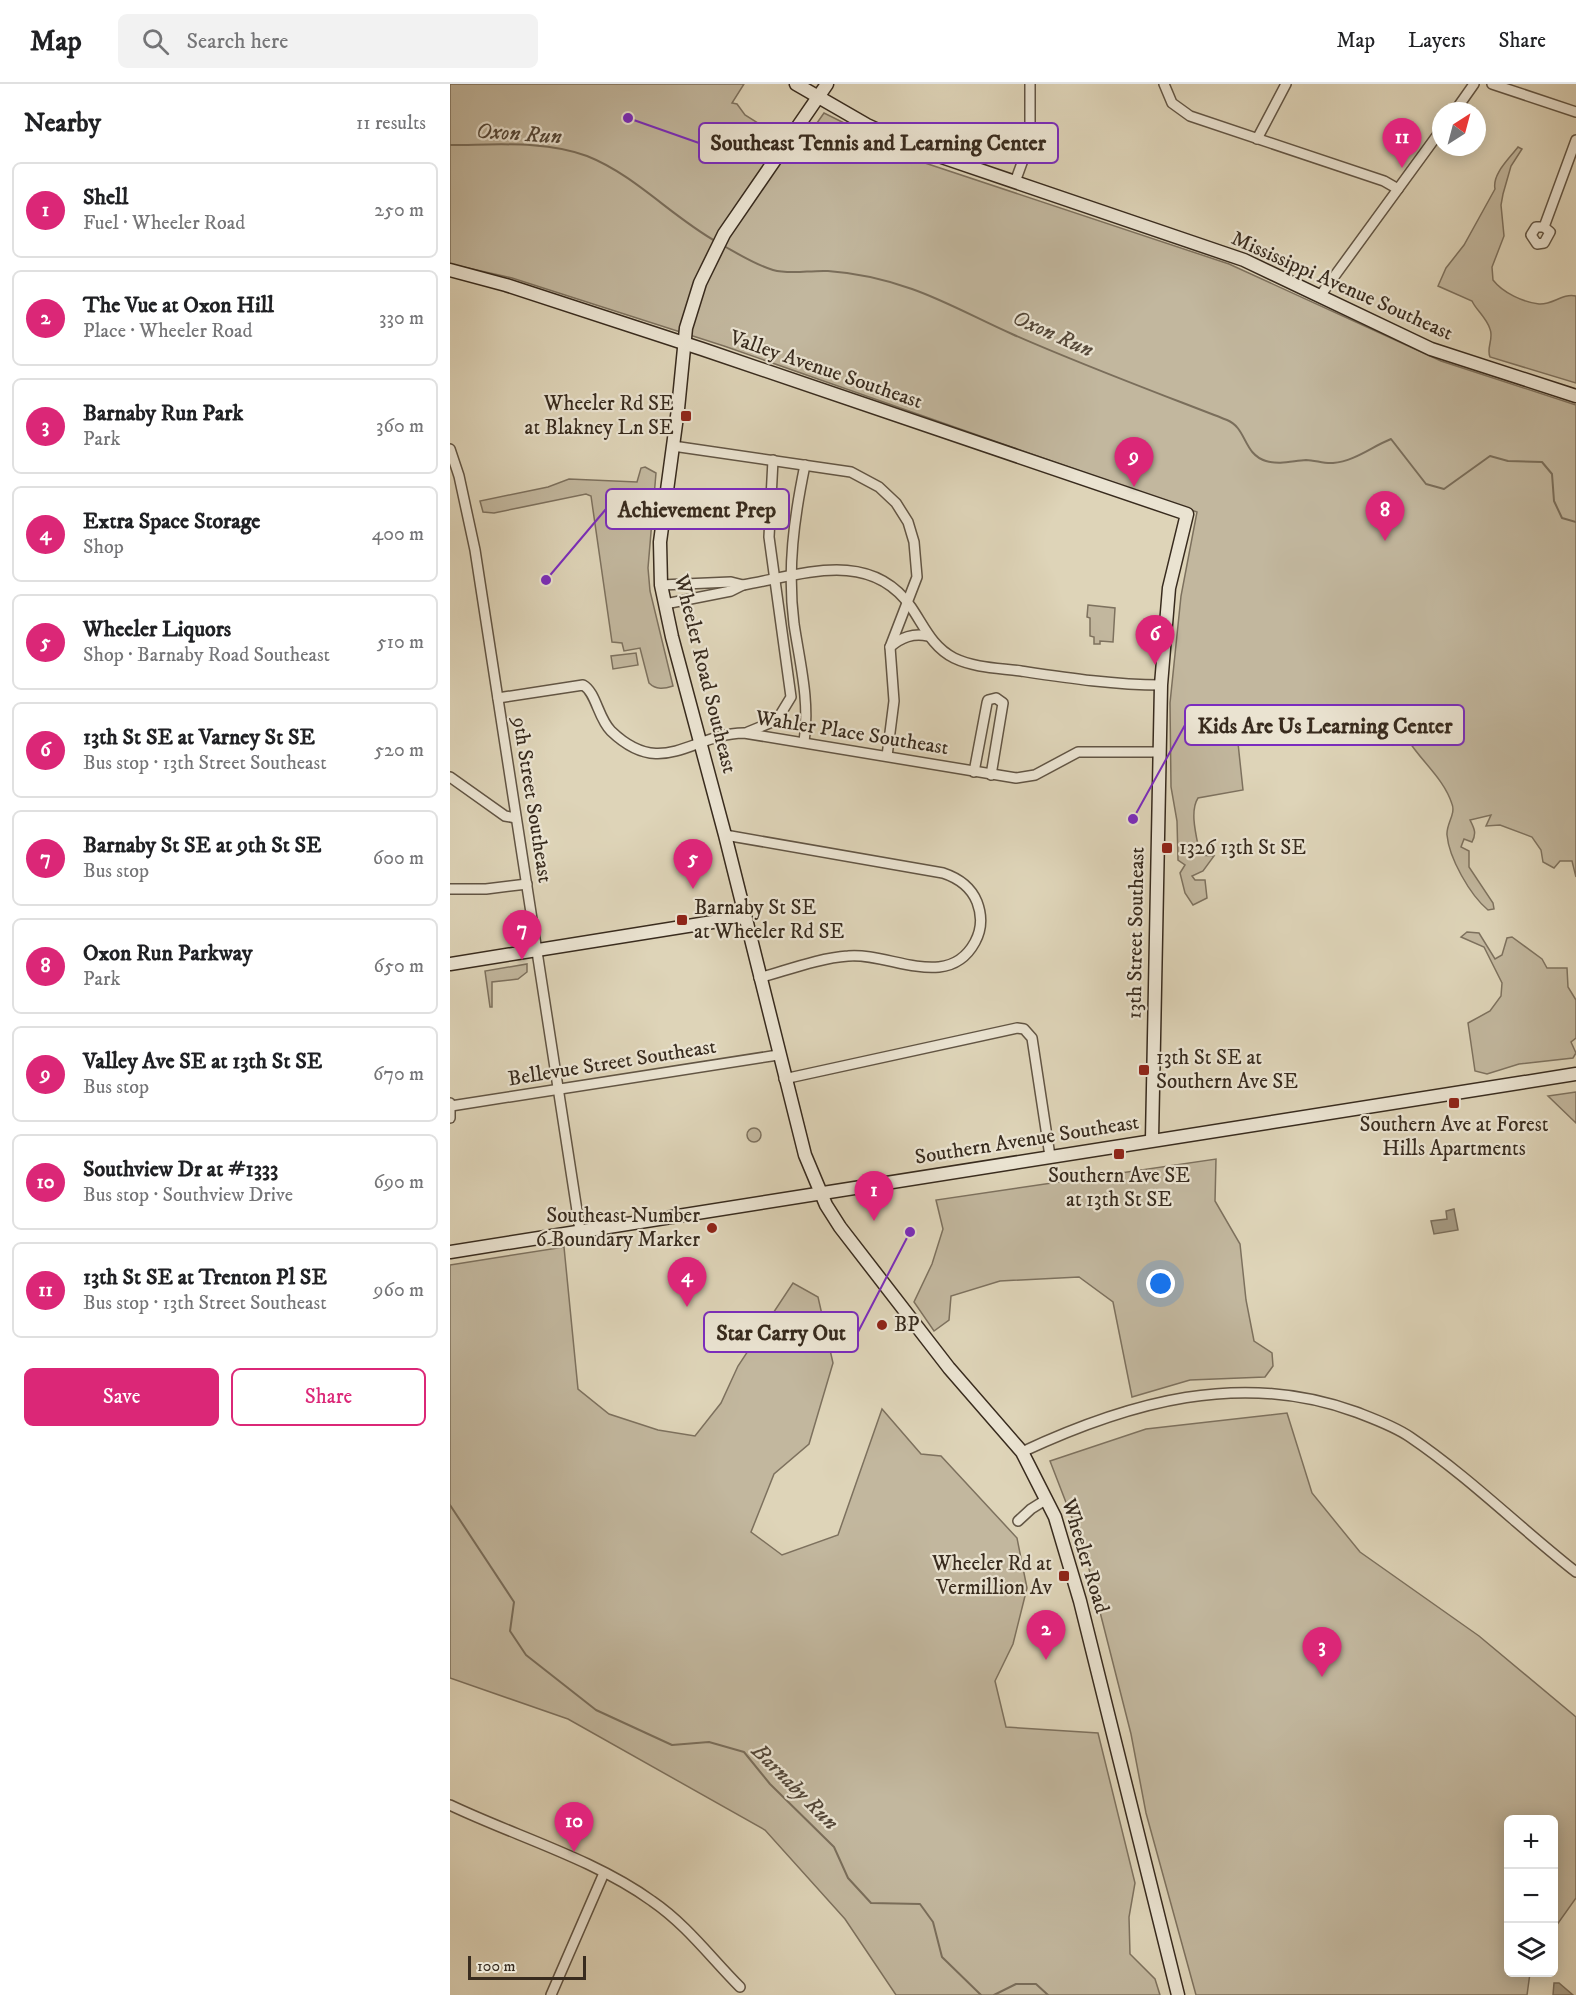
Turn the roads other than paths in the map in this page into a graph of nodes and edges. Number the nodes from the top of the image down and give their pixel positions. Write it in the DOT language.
graph roads {
  1 [pos="796,84"];
  2 [pos="827,84"];
  3 [pos="1030,84"];
  4 [pos="1164,84"];
  5 [pos="1286,84"];
  6 [pos="1474,84"];
  7 [pos="1492,84"];
  8 [pos="819,98"];
  9 [pos="1461,102"];
  10 [pos="1576,112"];
  11 [pos="1257,139"];
  12 [pos="1576,140"];
  13 [pos="1432,142"];
  14 [pos="1015,182"];
  15 [pos="1398,189"];
  16 [pos="1544,227"];
  17 [pos="450,270"];
  18 [pos="1320,296"];
  19 [pos="685,344"];
  20 [pos="1576,396"];
  21 [pos="673,446"];
  22 [pos="450,449"];
  23 [pos="773,460"];
  24 [pos="805,465"];
  25 [pos="1187,514"];
  26 [pos="790,577"];
  27 [pos="774,580"];
  28 [pos="661,585"];
  29 [pos="743,585"];
  30 [pos="908,603"];
  31 [pos="665,604"];
  32 [pos="795,626"];
  33 [pos="782,630"];
  34 [pos="928,636"];
  35 [pos="890,647"];
  36 [pos="1161,685"];
  37 [pos="498,698"];
  38 [pos="807,700"];
  39 [pos="788,703"];
  40 [pos="744,733"];
  41 [pos="700,742"];
  42 [pos="804,742"];
  43 [pos="1160,752"];
  44 [pos="887,756"];
  45 [pos="974,772"];
  46 [pos="992,775"];
  47 [pos="450,777"];
  48 [pos="516,818"];
  49 [pos="725,835"];
  50 [pos="527,884"];
  51 [pos="450,888"];
  52 [pos="744,917"];
  53 [pos="537,950"];
  54 [pos="450,964"];
  55 [pos="759,978"];
  56 [pos="778,1055"];
  57 [pos="1576,1074"];
  58 [pos="784,1079"];
  59 [pos="559,1090"];
  60 [pos="451,1104"];
  61 [pos="450,1118"];
  62 [pos="1152,1139"];
  63 [pos="1050,1156"];
  64 [pos="820,1193"];
  65 [pos="580,1230"];
  66 [pos="450,1252"];
  67 [pos="1022,1452"];
  68 [pos="1047,1499"];
  69 [pos="1018,1521"];
  70 [pos="1576,1572"];
  71 [pos="450,1805"];
  72 [pos="604,1873"];
  73 [pos="740,1987"];
  74 [pos="551,1995"];
  75 [pos="1178,1995"];
  1 -- 8 [label="main road, Mississippi Avenue Southeast"];
  2 -- 8 [label="main road, Wheeler Road Southeast"];
  3 -- 14 [label="street"];
  4 -- 11 [label="street"];
  5 -- 11 [label="street"];
  6 -- 9 [label="street"];
  7 -- 10 [label="street"];
  8 -- 14 [label="main road, Mississippi Avenue Southeast"];
  8 -- 19 [label="main road, Wheeler Road Southeast"];
  11 -- 15 [label="street"];
  12 -- 16 [label="street"];
  13 -- 15 [label="street"];
  14 -- 18 [label="main road, Mississippi Avenue Southeast"];
  15 -- 18 [label="street"];
  17 -- 19 [label="main road, Valley Avenue Southeast"];
  18 -- 20 [label="main road, Mississippi Avenue Southeast"];
  19 -- 21 [label="main road, Wheeler Road Southeast"];
  19 -- 25 [label="main road, Valley Avenue Southeast"];
  21 -- 23 [label="street"];
  21 -- 28 [label="main road, Wheeler Road Southeast"];
  22 -- 37 [label="street, 9th Street Southeast"];
  23 -- 24 [label="street"];
  23 -- 27 [label="street"];
  24 -- 26 [label="street"];
  24 -- 30 [label="street"];
  25 -- 36 [label="main road, 13th Street Southeast"];
  26 -- 27 [label="street"];
  26 -- 30 [label="street"];
  26 -- 32 [label="street"];
  27 -- 29 [label="street"];
  27 -- 33 [label="street"];
  28 -- 29 [label="street"];
  28 -- 31 [label="main road, Wheeler Road Southeast"];
  29 -- 31 [label="street"];
  30 -- 34 [label="street"];
  30 -- 35 [label="street"];
  31 -- 41 [label="main road, Wheeler Road Southeast"];
  32 -- 33 [label="street"];
  32 -- 38 [label="street"];
  33 -- 39 [label="street"];
  34 -- 35 [label="street"];
  34 -- 36 [label="street"];
  35 -- 44 [label="street"];
  36 -- 43 [label="main road, 13th Street Southeast"];
  37 -- 41 [label="street, Wahler Place Southeast"];
  37 -- 48 [label="street, 9th Street Southeast"];
  38 -- 39 [label="street"];
  38 -- 42 [label="street"];
  39 -- 40 [label="street"];
  40 -- 41 [label="street, Wahler Place Southeast"];
  40 -- 42 [label="street, Wahler Place Southeast"];
  41 -- 49 [label="main road, Wheeler Road Southeast"];
  42 -- 44 [label="street, Wahler Place Southeast"];
  43 -- 46 [label="street, Wahler Place Southeast"];
  43 -- 62 [label="main road, 13th Street Southeast"];
  44 -- 45 [label="street, Wahler Place Southeast"];
  45 -- 46 [label="street, Wahler Place Southeast"];
  45 -- 46 [label="street"];
  47 -- 48 [label="street"];
  48 -- 50 [label="street, 9th Street Southeast"];
  49 -- 52 [label="main road, Wheeler Road Southeast"];
  49 -- 55 [label="street"];
  50 -- 51 [label="street"];
  50 -- 53 [label="street, 9th Street Southeast"];
  52 -- 53 [label="main road"];
  52 -- 55 [label="main road, Wheeler Road Southeast"];
  53 -- 54 [label="main road"];
  53 -- 59 [label="street, 9th Street Southeast"];
  55 -- 56 [label="main road, Wheeler Road Southeast"];
  56 -- 58 [label="main road, Wheeler Road Southeast"];
  56 -- 59 [label="street, Bellevue Street Southeast"];
  57 -- 62 [label="main road, Southern Avenue Southeast"];
  58 -- 63 [label="street"];
  58 -- 64 [label="main road, Wheeler Road Southeast"];
  59 -- 60 [label="street, Bellevue Street Southeast"];
  59 -- 65 [label="street, 9th Street Southeast"];
  60 -- 61 [label="street"];
  62 -- 63 [label="main road, Southern Avenue Southeast"];
  63 -- 64 [label="main road, Southern Avenue Southeast"];
  64 -- 65 [label="main road, Southern Avenue Southeast"];
  64 -- 67 [label="main road, Wheeler Road"];
  65 -- 66 [label="main road, Southern Avenue Southeast"];
  67 -- 68 [label="main road, Wheeler Road"];
  67 -- 70 [label="street"];
  68 -- 69 [label="street"];
  68 -- 75 [label="main road, Wheeler Road"];
  71 -- 72 [label="street"];
  72 -- 73 [label="street"];
  72 -- 74 [label="street"];
}
